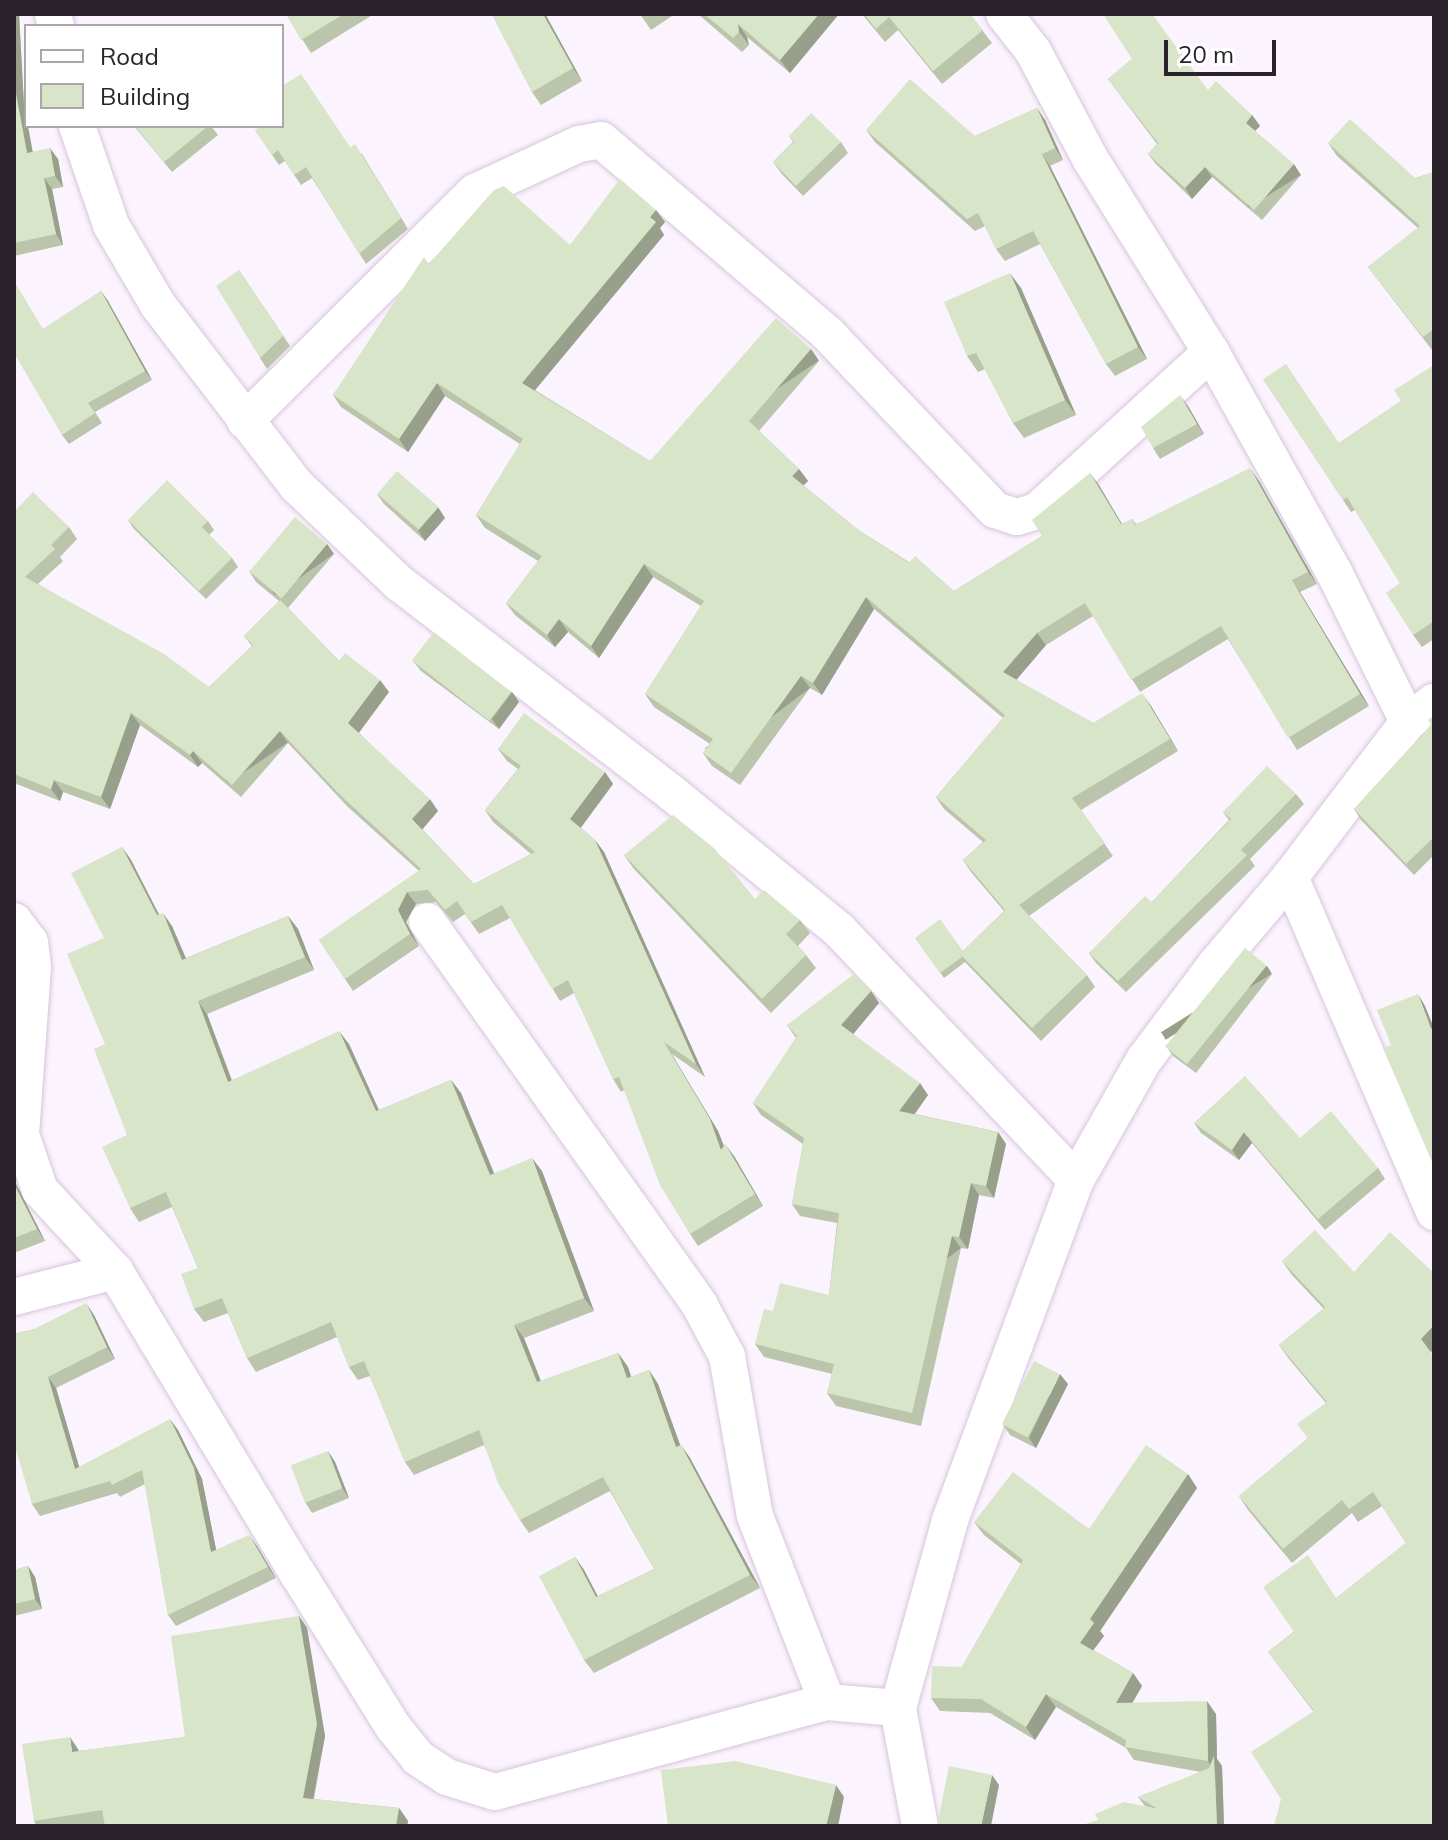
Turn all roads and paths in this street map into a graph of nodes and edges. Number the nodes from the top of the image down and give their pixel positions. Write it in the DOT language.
graph roads {
  1 [pos="1004,14"];
  2 [pos="78,128"];
  3 [pos="1211,352"];
  4 [pos="245,421"];
  5 [pos="1421,712"];
  6 [pos="1290,877"];
  7 [pos="14,921"];
  8 [pos="427,921"];
  9 [pos="1076,1180"];
  10 [pos="1434,1212"];
  11 [pos="115,1271"];
  12 [pos="14,1297"];
  13 [pos="827,1702"];
  14 [pos="898,1708"];
  15 [pos="920,1826"];
  1 -- 3 [label="street"];
  2 -- 4 [label="street"];
  3 -- 4 [label="street"];
  3 -- 5 [label="street"];
  4 -- 9 [label="street"];
  5 -- 6 [label="street"];
  6 -- 9 [label="street"];
  6 -- 10 [label="street"];
  7 -- 11 [label="street"];
  8 -- 13 [label="street"];
  9 -- 14 [label="street"];
  11 -- 12 [label="street"];
  11 -- 13 [label="street"];
  13 -- 14 [label="street"];
  14 -- 15 [label="street"];
}
